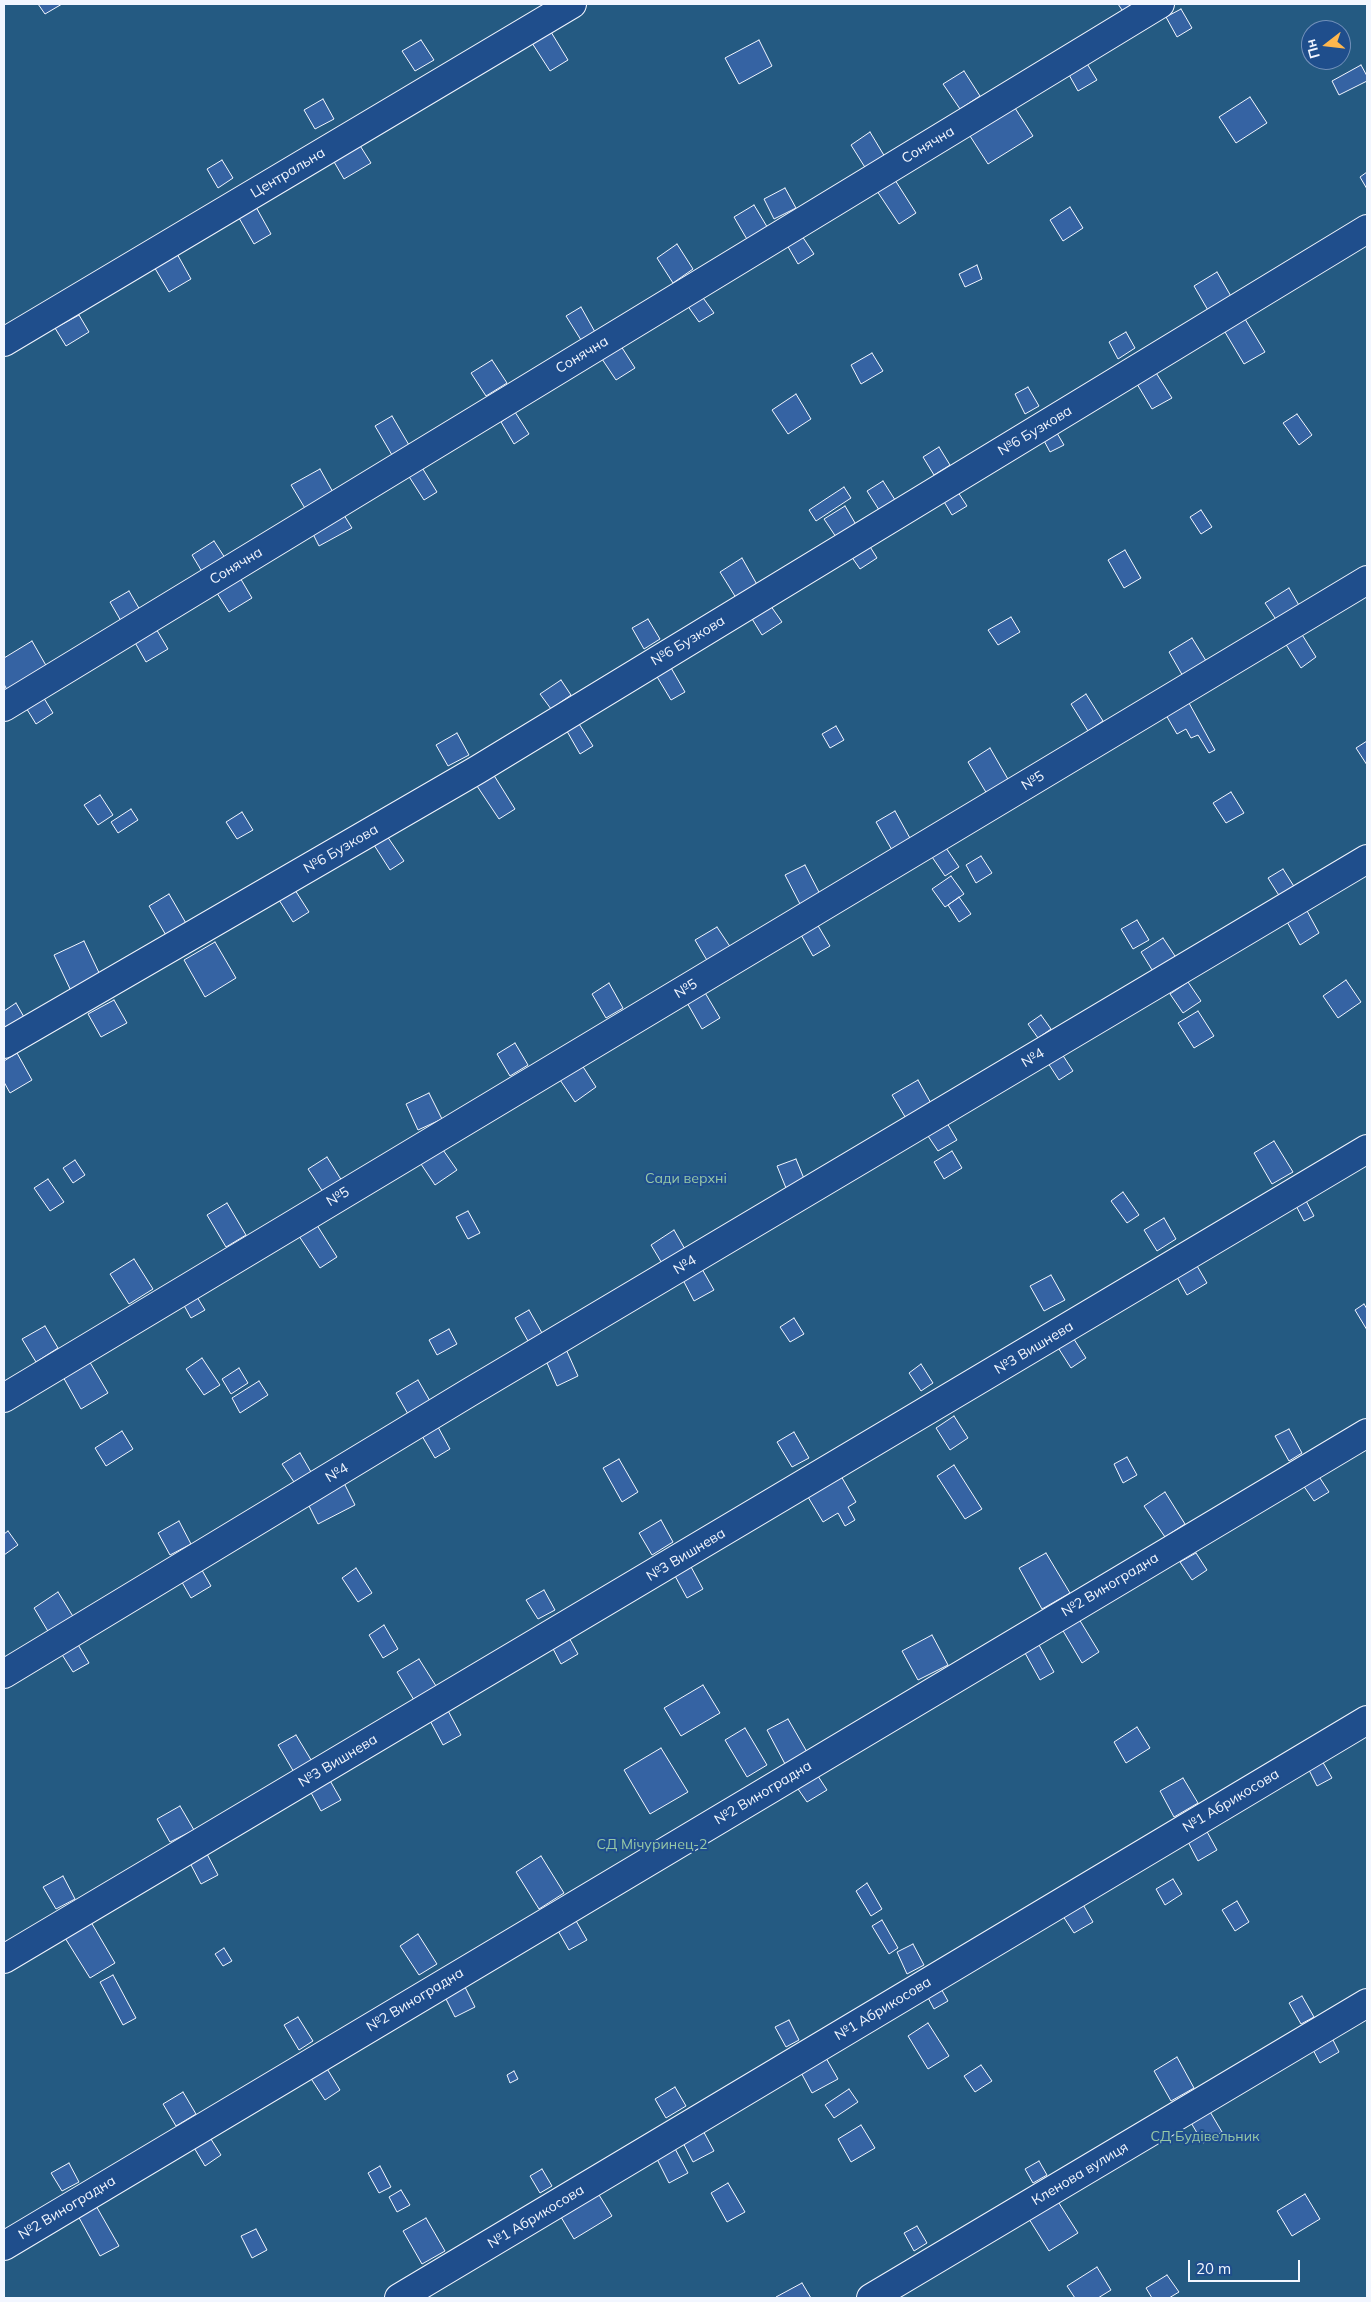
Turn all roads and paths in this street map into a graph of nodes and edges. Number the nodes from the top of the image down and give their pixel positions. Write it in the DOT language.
graph roads {
  1 [pos="572,4"];
  2 [pos="1160,4"];
  3 [pos="1367,229"];
  4 [pos="4,342"];
  5 [pos="1367,580"];
  6 [pos="4,707"];
  7 [pos="1367,860"];
  8 [pos="4,1044"];
  9 [pos="1367,1149"];
  10 [pos="4,1398"];
  11 [pos="1367,1432"];
  12 [pos="4,1674"];
  13 [pos="1367,1720"];
  14 [pos="4,1959"];
  15 [pos="1367,2004"];
  16 [pos="4,2246"];
  17 [pos="399,2298"];
  18 [pos="871,2298"];
  1 -- 4 [label="lane, Центральна"];
  2 -- 6 [label="lane, Сонячна"];
  3 -- 8 [label="lane, №6 Бузкова"];
  5 -- 10 [label="lane, №5"];
  7 -- 12 [label="lane, №4"];
  9 -- 14 [label="lane, №3 Вишнева"];
  11 -- 16 [label="lane, №2 Виноградна"];
  13 -- 17 [label="lane, №1 Абрикосова"];
  15 -- 18 [label="lane, Кленова вулиця"];
}
